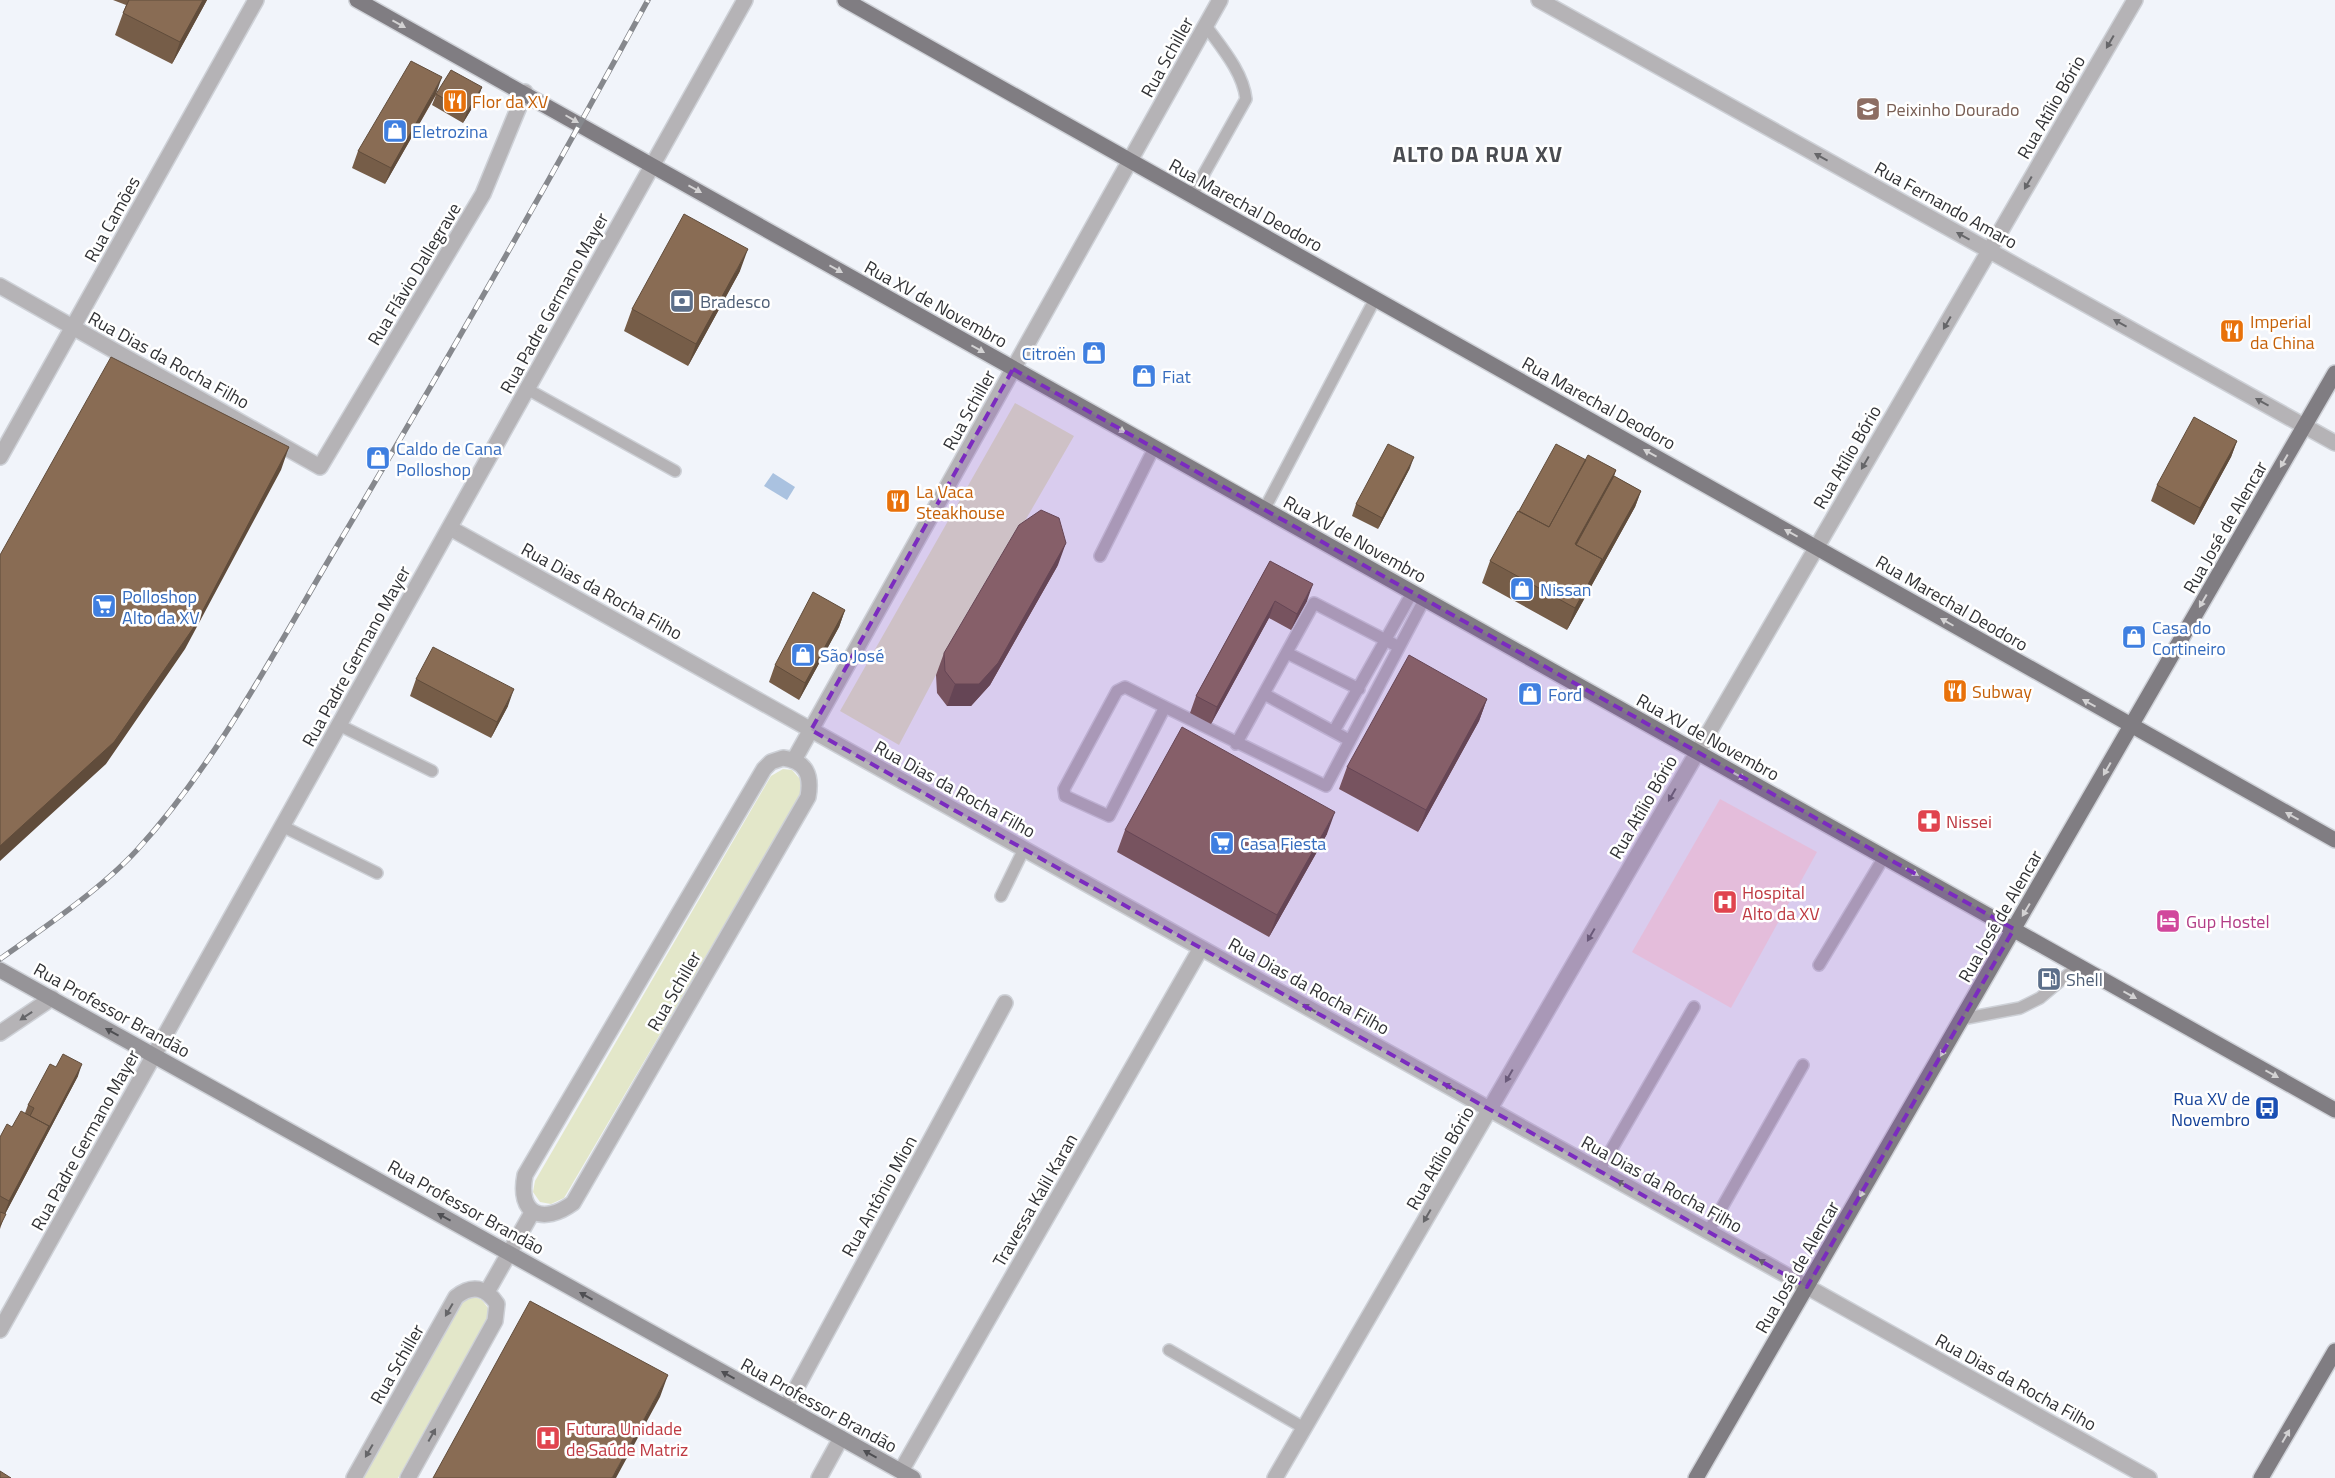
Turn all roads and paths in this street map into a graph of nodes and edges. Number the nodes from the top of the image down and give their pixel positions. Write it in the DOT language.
graph roads {
  1 [pos="256,0"];
  2 [pos="357,0"];
  3 [pos="745,0"];
  4 [pos="845,0"];
  5 [pos="1220,0"];
  6 [pos="1539,0"];
  7 [pos="2135,0"];
  8 [pos="1206,26"];
  9 [pos="525,92"];
  10 [pos="1130,162"];
  11 [pos="652,166"];
  12 [pos="1192,195"];
  13 [pos="1989,250"];
  14 [pos="0,286"];
  15 [pos="1375,299"];
  16 [pos="73,327"];
  17 [pos="1013,369"];
  18 [pos="2335,373"];
  19 [pos="527,389"];
  20 [pos="2305,426"];
  21 [pos="2335,442"];
  22 [pos="1154,448"];
  23 [pos="0,457"];
  24 [pos="320,467"];
  25 [pos="675,472"];
  26 [pos="1264,510"];
  27 [pos="450,528"];
  28 [pos="1817,547"];
  29 [pos="1100,556"];
  30 [pos="1418,596"];
  31 [pos="1386,640"];
  32 [pos="1399,647"];
  33 [pos="1287,653"];
  34 [pos="1359,689"];
  35 [pos="1264,694"];
  36 [pos="1165,707"];
  37 [pos="339,725"];
  38 [pos="2131,727"];
  39 [pos="811,730"];
  40 [pos="1334,731"];
  41 [pos="1349,740"];
  42 [pos="1236,744"];
  43 [pos="1697,753"];
  44 [pos="794,760"];
  45 [pos="432,771"];
  46 [pos="282,826"];
  47 [pos="2335,840"];
  48 [pos="1024,849"];
  49 [pos="1884,857"];
  50 [pos="377,873"];
  51 [pos="1001,896"];
  52 [pos="2014,929"];
  53 [pos="1201,948"];
  54 [pos="1819,965"];
  55 [pos="2078,966"];
  56 [pos="0,970"];
  57 [pos="52,998"];
  58 [pos="1006,1003"];
  59 [pos="1694,1007"];
  60 [pos="1962,1020"];
  61 [pos="0,1034"];
  62 [pos="154,1055"];
  63 [pos="1803,1065"];
  64 [pos="1490,1109"];
  65 [pos="2335,1110"];
  66 [pos="1599,1171"];
  67 [pos="533,1211"];
  68 [pos="1708,1232"];
  69 [pos="509,1253"];
  70 [pos="1807,1287"];
  71 [pos="487,1292"];
  72 [pos="0,1330"];
  73 [pos="1168,1350"];
  74 [pos="2335,1351"];
  75 [pos="786,1407"];
  76 [pos="1304,1428"];
  77 [pos="842,1438"];
  78 [pos="907,1475"];
  79 [pos="354,1478"];
  80 [pos="408,1478"];
  81 [pos="819,1478"];
  82 [pos="1275,1478"];
  83 [pos="1696,1478"];
  84 [pos="2149,1478"];
  85 [pos="2262,1478"];
  1 -- 16 [label="street, Rua Camões"];
  2 -- 9 [label="main road, Rua XV de Novembro, one-way"];
  3 -- 11 [label="street, Rua Padre Germano Mayer"];
  4 -- 10 [label="main road, Rua Marechal Deodoro"];
  5 -- 8 [label="street, Rua Schiller"];
  13 -- 6 [label="street, Rua Fernando Amaro, one-way"];
  7 -- 13 [label="street, Rua Atílio Bório, one-way"];
  8 -- 10 [label="street, Rua Schiller"];
  8 -- 12 [label="lane"];
  9 -- 11 [label="main road, Rua XV de Novembro, one-way"];
  9 -- 24 [label="street, Rua Flávio Dallegrave"];
  10 -- 12 [label="main road, Rua Marechal Deodoro"];
  10 -- 17 [label="street, Rua Schiller"];
  11 -- 17 [label="main road, Rua XV de Novembro, one-way"];
  11 -- 19 [label="street, Rua Padre Germano Mayer"];
  12 -- 15 [label="main road, Rua Marechal Deodoro"];
  20 -- 13 [label="street, Rua Fernando Amaro, one-way"];
  13 -- 28 [label="street, Rua Atílio Bório, one-way"];
  14 -- 16 [label="street, Rua Dias da Rocha Filho"];
  15 -- 26 [label="lane"];
  28 -- 15 [label="main road, Rua Marechal Deodoro, one-way"];
  16 -- 23 [label="street, Rua Camões"];
  16 -- 24 [label="street, Rua Dias da Rocha Filho"];
  17 -- 22 [label="main road, Rua XV de Novembro, one-way"];
  17 -- 39 [label="street, Rua Schiller"];
  18 -- 20 [label="main road, Rua José de Alencar"];
  19 -- 25 [label="lane"];
  19 -- 27 [label="street, Rua Padre Germano Mayer"];
  20 -- 21 [label="street, Rua Fernando Amaro"];
  20 -- 38 [label="main road, Rua José de Alencar, one-way"];
  22 -- 26 [label="main road, Rua XV de Novembro"];
  22 -- 29 [label="lane"];
  26 -- 30 [label="main road, Rua XV de Novembro"];
  27 -- 37 [label="street, Rua Padre Germano Mayer"];
  27 -- 39 [label="street, Rua Dias da Rocha Filho"];
  38 -- 28 [label="main road, Rua Marechal Deodoro, one-way"];
  28 -- 43 [label="street, Rua Atílio Bório"];
  30 -- 31 [label="lane"];
  30 -- 32 [label="lane"];
  30 -- 43 [label="main road, Rua XV de Novembro"];
  31 -- 32 [label="lane"];
  31 -- 33 [label="lane"];
  31 -- 34 [label="lane"];
  32 -- 41 [label="lane"];
  33 -- 34 [label="lane"];
  33 -- 35 [label="lane"];
  34 -- 40 [label="lane"];
  35 -- 40 [label="lane"];
  35 -- 42 [label="lane"];
  36 -- 36 [label="lane"];
  36 -- 42 [label="lane"];
  37 -- 45 [label="lane"];
  37 -- 46 [label="street, Rua Padre Germano Mayer"];
  47 -- 38 [label="main road, Rua Marechal Deodoro, one-way"];
  38 -- 52 [label="main road, Rua José de Alencar, one-way"];
  39 -- 44 [label="street, Rua Schiller"];
  39 -- 48 [label="street, Rua Dias da Rocha Filho"];
  40 -- 41 [label="lane"];
  41 -- 42 [label="lane"];
  43 -- 49 [label="main road, Rua XV de Novembro, one-way"];
  43 -- 64 [label="street, Rua Atílio Bório, one-way"];
  44 -- 67 [label="street, Rua Schiller"];
  44 -- 67 [label="street, Rua Schiller"];
  46 -- 50 [label="lane"];
  46 -- 62 [label="street, Rua Padre Germano Mayer"];
  48 -- 51 [label="lane"];
  48 -- 53 [label="street, Rua Dias da Rocha Filho"];
  49 -- 52 [label="main road, Rua XV de Novembro, one-way"];
  49 -- 54 [label="lane"];
  52 -- 55 [label="main road, Rua XV de Novembro"];
  52 -- 60 [label="main road, Rua José de Alencar"];
  64 -- 53 [label="street, Rua Dias da Rocha Filho, one-way"];
  53 -- 78 [label="street, Travessa Kalil Karan"];
  55 -- 60 [label="lane"];
  55 -- 65 [label="main road, Rua XV de Novembro, one-way"];
  56 -- 57 [label="main road, Rua Professor Brandão"];
  57 -- 61 [label="street, one-way"];
  62 -- 57 [label="main road, Rua Professor Brandão, one-way"];
  58 -- 75 [label="street, Rua Antônio Mion"];
  59 -- 66 [label="lane"];
  60 -- 70 [label="main road, Rua José de Alencar, one-way"];
  69 -- 62 [label="main road, Rua Professor Brandão, one-way"];
  62 -- 72 [label="street, Rua Padre Germano Mayer"];
  63 -- 68 [label="lane"];
  64 -- 66 [label="street, Rua Dias da Rocha Filho"];
  64 -- 76 [label="street, Rua Atílio Bório, one-way"];
  68 -- 66 [label="street, Rua Dias da Rocha Filho, one-way"];
  67 -- 69 [label="street"];
  70 -- 68 [label="street, Rua Dias da Rocha Filho, one-way"];
  69 -- 71 [label="street"];
  75 -- 69 [label="main road, Rua Professor Brandão, one-way"];
  70 -- 83 [label="main road, Rua José de Alencar"];
  70 -- 84 [label="street, Rua Dias da Rocha Filho"];
  71 -- 79 [label="street, Rua Schiller, one-way"];
  80 -- 71 [label="street, one-way"];
  73 -- 76 [label="lane"];
  85 -- 74 [label="main road, one-way"];
  75 -- 77 [label="main road, Rua Professor Brandão"];
  76 -- 82 [label="street, Rua Atílio Bório"];
  78 -- 77 [label="main road, Rua Professor Brandão, one-way"];
  77 -- 81 [label="street"];
}
